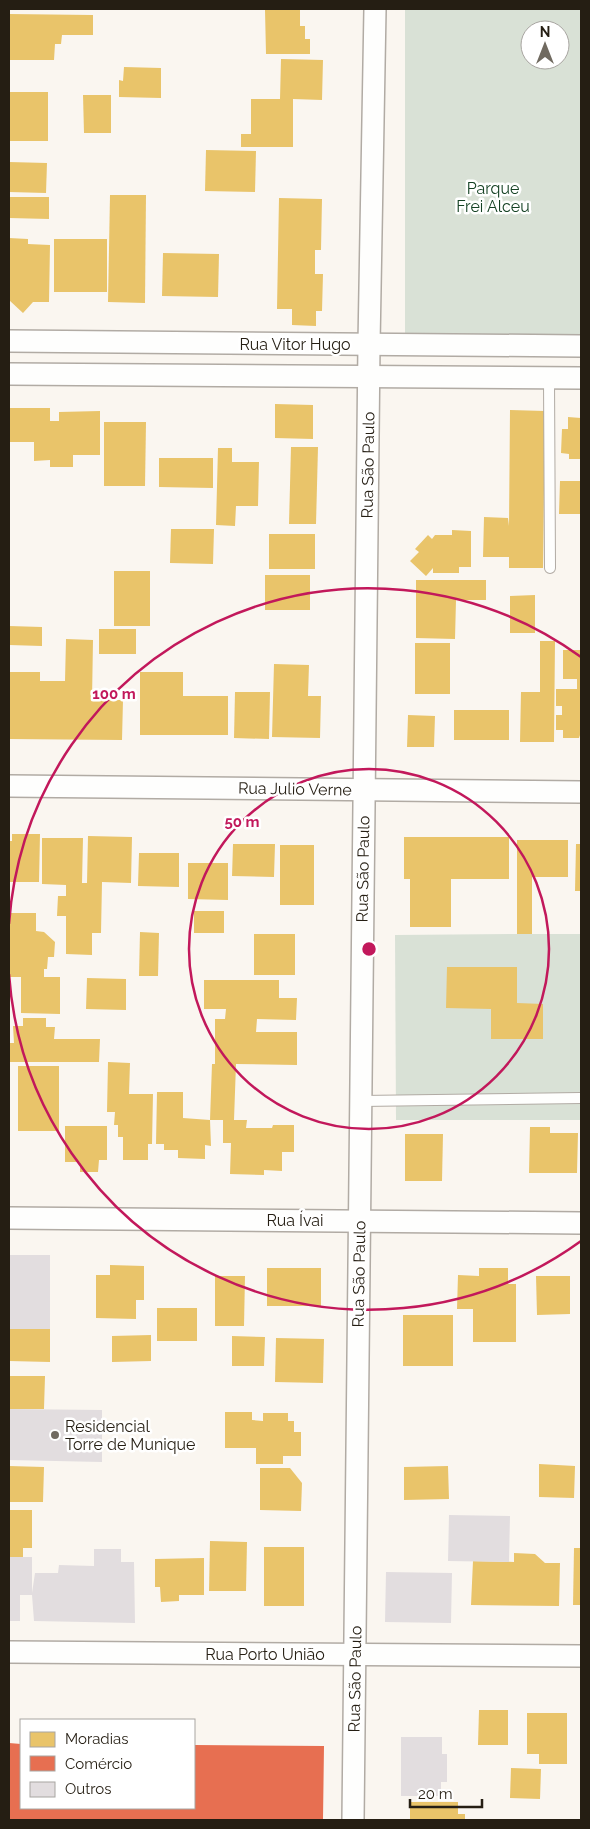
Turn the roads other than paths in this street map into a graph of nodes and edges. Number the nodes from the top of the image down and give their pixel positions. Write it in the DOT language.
graph roads {
  1 [pos="375,9"];
  2 [pos="9,341"];
  3 [pos="369,344"];
  4 [pos="581,346"];
  5 [pos="9,374"];
  6 [pos="368,377"];
  7 [pos="549,378"];
  8 [pos="581,378"];
  9 [pos="550,568"];
  10 [pos="9,786"];
  11 [pos="364,790"];
  12 [pos="581,792"];
  13 [pos="581,1098"];
  14 [pos="361,1101"];
  15 [pos="9,1218"];
  16 [pos="360,1221"];
  17 [pos="581,1222"];
  18 [pos="9,1652"];
  19 [pos="355,1654"];
  20 [pos="581,1656"];
  21 [pos="353,1820"];
  1 -- 3 [label="street, Rua São Paulo"];
  2 -- 3 [label="street, Rua Vitor Hugo"];
  3 -- 4 [label="street, Rua Vitor Hugo"];
  3 -- 6 [label="street, Rua São Paulo"];
  5 -- 6 [label="street, Rua Vitor Hugo"];
  6 -- 7 [label="street, Rua Vitor Hugo"];
  6 -- 11 [label="street, Rua São Paulo"];
  7 -- 8 [label="street, Rua Vitor Hugo"];
  7 -- 9 [label="lane"];
  10 -- 11 [label="street, Rua Julio Verne"];
  11 -- 12 [label="street, Rua Julio Verne"];
  11 -- 14 [label="street, Rua São Paulo"];
  13 -- 14 [label="lane"];
  14 -- 16 [label="street, Rua São Paulo"];
  15 -- 16 [label="street, Rua Ívai"];
  16 -- 17 [label="street, Rua Ívai"];
  16 -- 19 [label="street, Rua São Paulo"];
  18 -- 19 [label="street, Rua Porto União"];
  19 -- 20 [label="street, Rua Porto União"];
  19 -- 21 [label="street, Rua São Paulo"];
}
